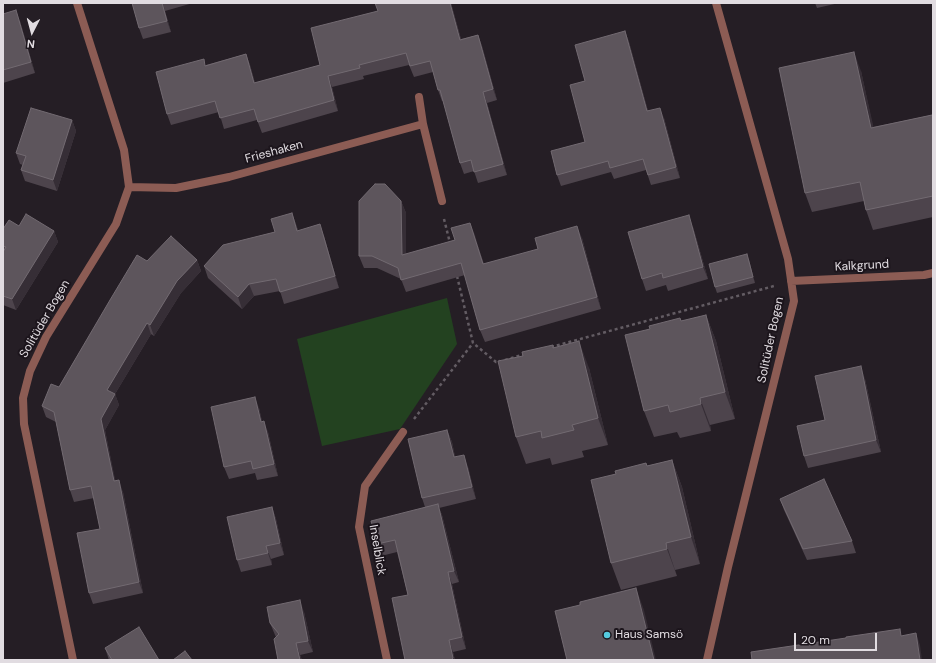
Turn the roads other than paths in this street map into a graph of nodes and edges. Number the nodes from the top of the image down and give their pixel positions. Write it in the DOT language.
graph roads {
  1 [pos="77,3"];
  2 [pos="716,3"];
  3 [pos="419,97"];
  4 [pos="423,124"];
  5 [pos="129,187"];
  6 [pos="442,201"];
  7 [pos="933,273"];
  8 [pos="791,281"];
  9 [pos="404,432"];
  10 [pos="73,660"];
  11 [pos="387,660"];
  12 [pos="707,660"];
  1 -- 5 [label="street, Solitüder Bogen"];
  2 -- 8 [label="street, Solitüder Bogen"];
  3 -- 4 [label="street"];
  4 -- 5 [label="street, Frieshaken"];
  4 -- 6 [label="street"];
  5 -- 10 [label="street, Solitüder Bogen"];
  7 -- 8 [label="street, Kalkgrund"];
  8 -- 12 [label="street, Solitüder Bogen"];
  9 -- 11 [label="street, Inselblick"];
}
